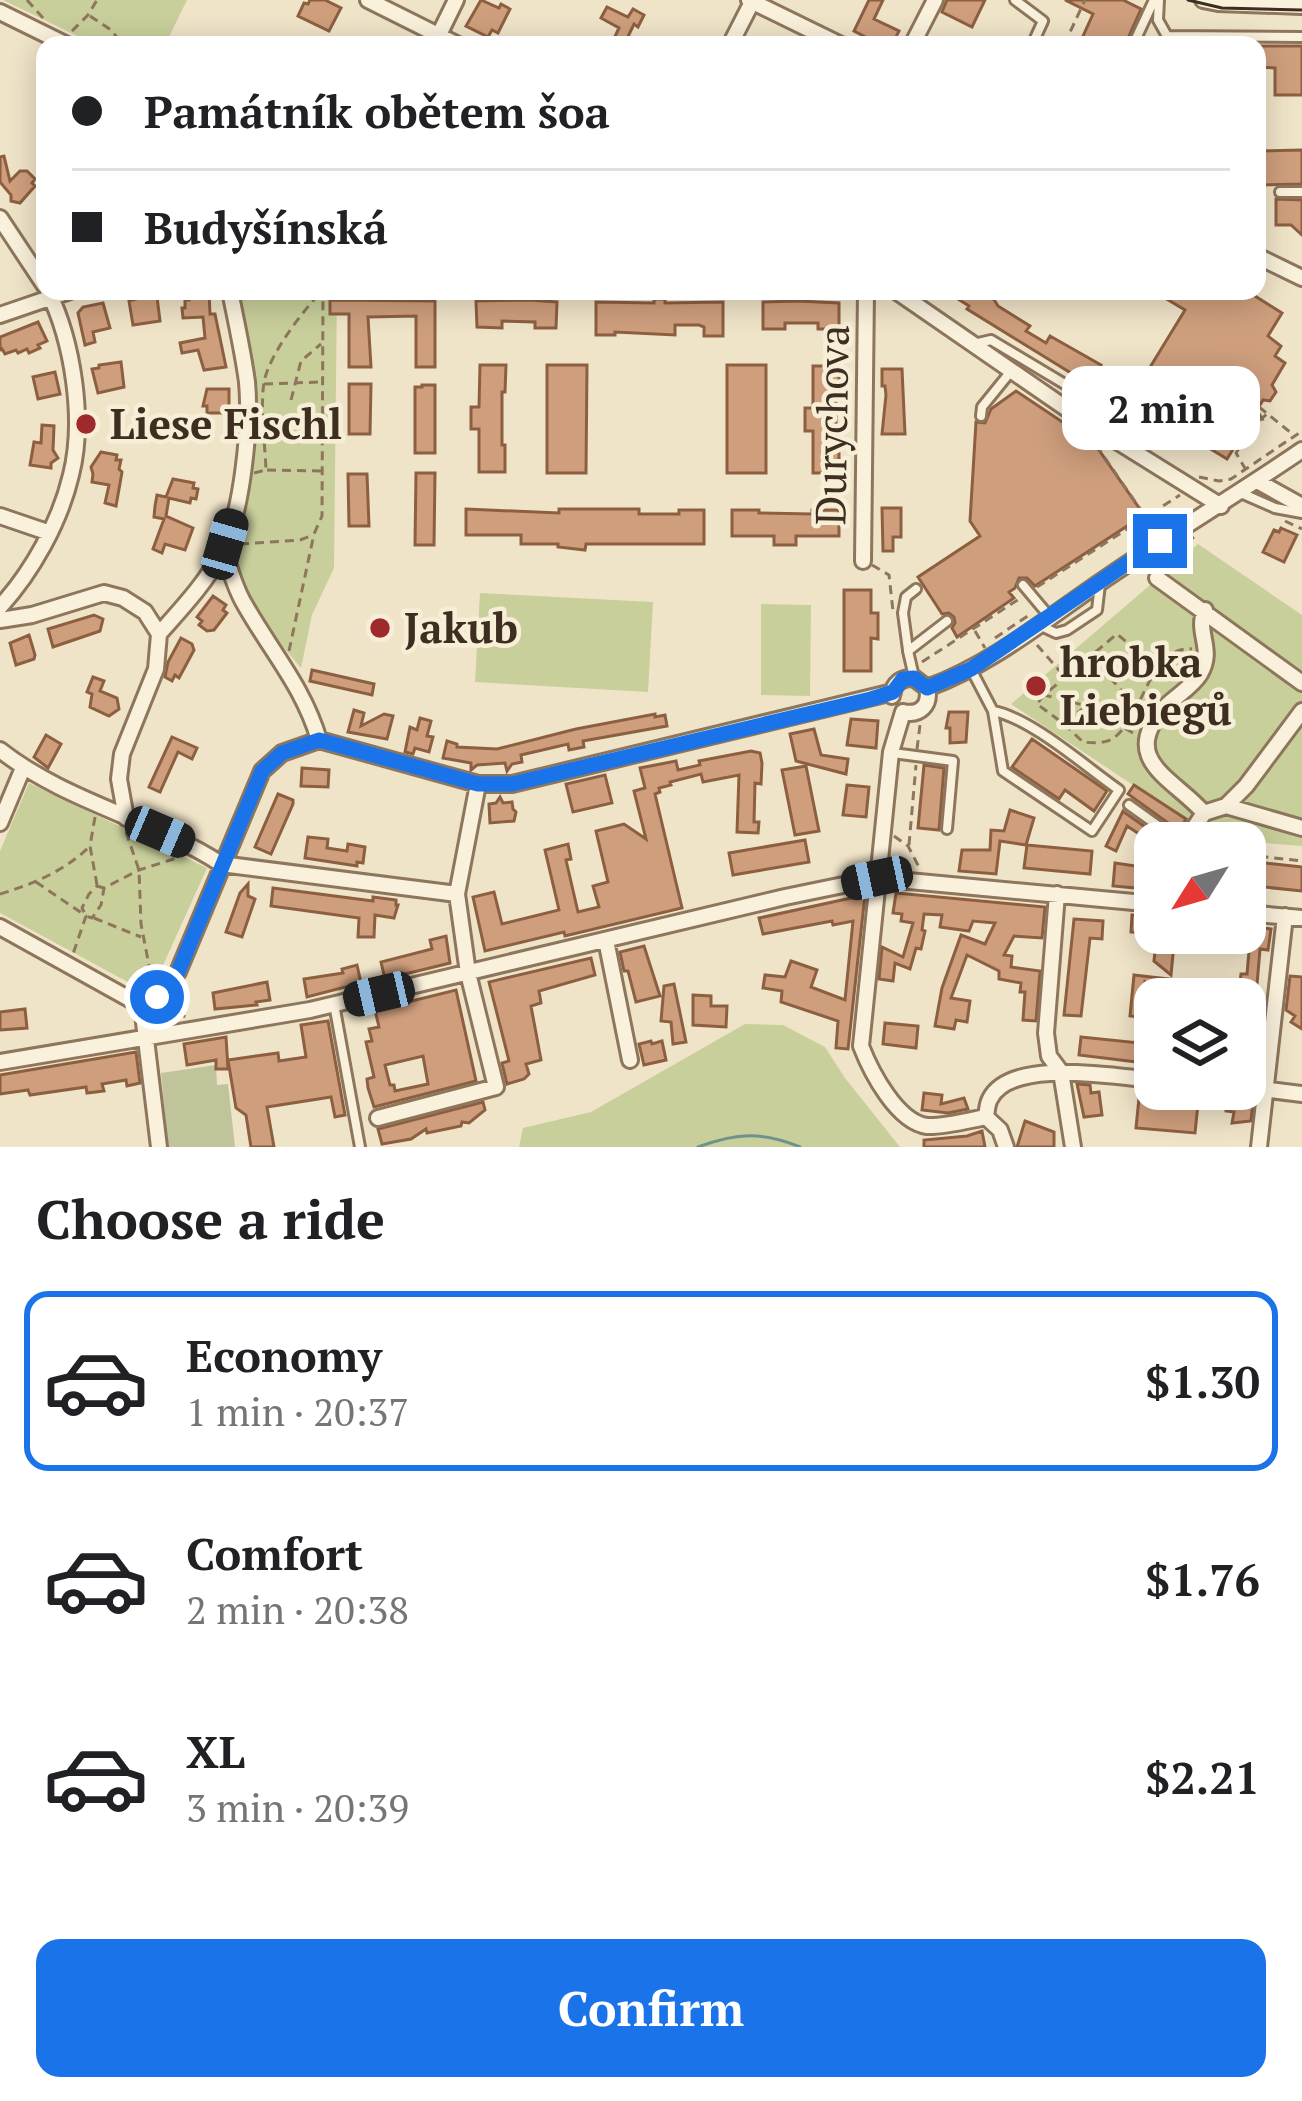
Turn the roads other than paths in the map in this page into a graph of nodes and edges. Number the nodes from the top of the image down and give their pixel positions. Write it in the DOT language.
graph roads {
  1 [pos="368,0"];
  2 [pos="456,0"];
  3 [pos="934,0"];
  4 [pos="1015,0"];
  5 [pos="1156,0"];
  6 [pos="751,1"];
  7 [pos="1213,1"];
  8 [pos="1302,6"];
  9 [pos="0,11"];
  10 [pos="8,22"];
  11 [pos="44,36"];
  12 [pos="429,36"];
  13 [pos="438,36"];
  14 [pos="734,36"];
  15 [pos="823,36"];
  16 [pos="916,36"];
  17 [pos="1036,36"];
  18 [pos="1138,36"];
  19 [pos="1163,36"];
  20 [pos="1302,37"];
  21 [pos="1266,38"];
  22 [pos="1280,192"];
  23 [pos="1302,192"];
  24 [pos="0,218"];
  25 [pos="1266,260"];
  26 [pos="36,273"];
  27 [pos="1302,278"];
  28 [pos="36,297"];
  29 [pos="51,300"];
  30 [pos="232,300"];
  31 [pos="866,300"];
  32 [pos="909,300"];
  33 [pos="0,315"];
  34 [pos="974,344"];
  35 [pos="1013,369"];
  36 [pos="982,416"];
  37 [pos="1083,419"];
  38 [pos="1298,443"];
  39 [pos="1252,475"];
  40 [pos="1240,493"];
  41 [pos="1221,506"];
  42 [pos="1302,509"];
  43 [pos="0,516"];
  44 [pos="50,533"];
  45 [pos="224,548"];
  46 [pos="863,561"];
  47 [pos="1152,574"];
  48 [pos="1023,585"];
  49 [pos="916,590"];
  50 [pos="0,607"];
  51 [pos="1204,610"];
  52 [pos="1042,616"];
  53 [pos="0,620"];
  54 [pos="947,621"];
  55 [pos="159,634"];
  56 [pos="908,651"];
  57 [pos="971,669"];
  58 [pos="921,683"];
  59 [pos="1302,683"];
  60 [pos="893,692"];
  61 [pos="993,711"];
  62 [pos="1302,711"];
  63 [pos="903,712"];
  64 [pos="319,740"];
  65 [pos="0,750"];
  66 [pos="891,752"];
  67 [pos="23,768"];
  68 [pos="478,784"];
  69 [pos="1129,806"];
  70 [pos="1226,806"];
  71 [pos="1204,813"];
  72 [pos="126,818"];
  73 [pos="1152,822"];
  74 [pos="1198,822"];
  75 [pos="0,823"];
  76 [pos="946,829"];
  77 [pos="1302,829"];
  78 [pos="221,864"];
  79 [pos="877,878"];
  80 [pos="457,894"];
  81 [pos="1057,894"];
  82 [pos="1134,902"];
  83 [pos="1266,915"];
  84 [pos="1285,916"];
  85 [pos="1302,918"];
  86 [pos="0,927"];
  87 [pos="605,940"];
  88 [pos="468,973"];
  89 [pos="157,997"];
  90 [pos="334,1004"];
  91 [pos="147,1038"];
  92 [pos="630,1060"];
  93 [pos="0,1062"];
  94 [pos="1061,1072"];
  95 [pos="1134,1078"];
  96 [pos="1266,1080"];
  97 [pos="1266,1089"];
  98 [pos="1302,1094"];
  99 [pos="1262,1110"];
  100 [pos="378,1118"];
  101 [pos="986,1118"];
  102 [pos="159,1147"];
  103 [pos="360,1147"];
  104 [pos="1006,1147"];
  105 [pos="1073,1147"];
  106 [pos="1258,1147"];
  1 -- 12 [label="street"];
  2 -- 13 [label="street"];
  3 -- 16 [label="street"];
  4 -- 17 [label="lane"];
  5 -- 18 [label="lane"];
  5 -- 19 [label="lane"];
  6 -- 14 [label="street"];
  6 -- 15 [label="street"];
  7 -- 8 [label="street"];
  9 -- 10 [label="street"];
  10 -- 11 [label="street"];
  20 -- 21 [label="lane"];
  22 -- 23 [label="lane"];
  24 -- 26 [label="street"];
  25 -- 27 [label="street"];
  28 -- 33 [label="street"];
  29 -- 44 [label="street"];
  30 -- 45 [label="street"];
  31 -- 46 [label="street, Durychova"];
  32 -- 34 [label="street, Durychova"];
  34 -- 35 [label="street, Durychova"];
  34 -- 37 [label="lane, Durychova"];
  35 -- 36 [label="lane"];
  35 -- 37 [label="street, Durychova"];
  37 -- 41 [label="street, Durychova"];
  38 -- 39 [label="street"];
  39 -- 40 [label="street"];
  39 -- 42 [label="street"];
  40 -- 41 [label="street"];
  40 -- 42 [label="lane"];
  41 -- 52 [label="street"];
  43 -- 44 [label="street"];
  44 -- 50 [label="street"];
  45 -- 55 [label="street"];
  45 -- 64 [label="street"];
  47 -- 51 [label="street"];
  48 -- 52 [label="lane"];
  49 -- 56 [label="lane"];
  51 -- 59 [label="street"];
  51 -- 71 [label="street"];
  52 -- 57 [label="street"];
  53 -- 55 [label="street"];
  54 -- 56 [label="lane"];
  55 -- 72 [label="street"];
  56 -- 58 [label="lane"];
  57 -- 58 [label="street"];
  57 -- 61 [label="lane"];
  58 -- 60 [label="street"];
  58 -- 63 [label="street"];
  60 -- 63 [label="street"];
  60 -- 68 [label="street"];
  61 -- 61 [label="lane"];
  62 -- 70 [label="street"];
  63 -- 66 [label="street"];
  64 -- 68 [label="street"];
  64 -- 78 [label="street"];
  65 -- 67 [label="street"];
  66 -- 76 [label="lane"];
  66 -- 79 [label="street"];
  67 -- 72 [label="street"];
  67 -- 75 [label="street"];
  68 -- 80 [label="street"];
  69 -- 73 [label="lane"];
  70 -- 71 [label="street"];
  70 -- 77 [label="street"];
  71 -- 74 [label="street"];
  72 -- 78 [label="street"];
  78 -- 80 [label="street"];
  78 -- 89 [label="street"];
  79 -- 81 [label="street"];
  79 -- 87 [label="street"];
  79 -- 101 [label="street"];
  80 -- 88 [label="street"];
  81 -- 82 [label="street"];
  81 -- 94 [label="street"];
  83 -- 84 [label="street"];
  84 -- 85 [label="street"];
  84 -- 96 [label="street"];
  86 -- 91 [label="street"];
  87 -- 88 [label="street"];
  87 -- 92 [label="street"];
  88 -- 90 [label="street"];
  88 -- 100 [label="street"];
  90 -- 91 [label="street"];
  90 -- 103 [label="lane"];
  91 -- 93 [label="street"];
  91 -- 102 [label="street"];
  94 -- 95 [label="street"];
  94 -- 101 [label="street"];
  94 -- 105 [label="street"];
  97 -- 98 [label="street"];
  99 -- 106 [label="street"];
  101 -- 104 [label="street"];
}
